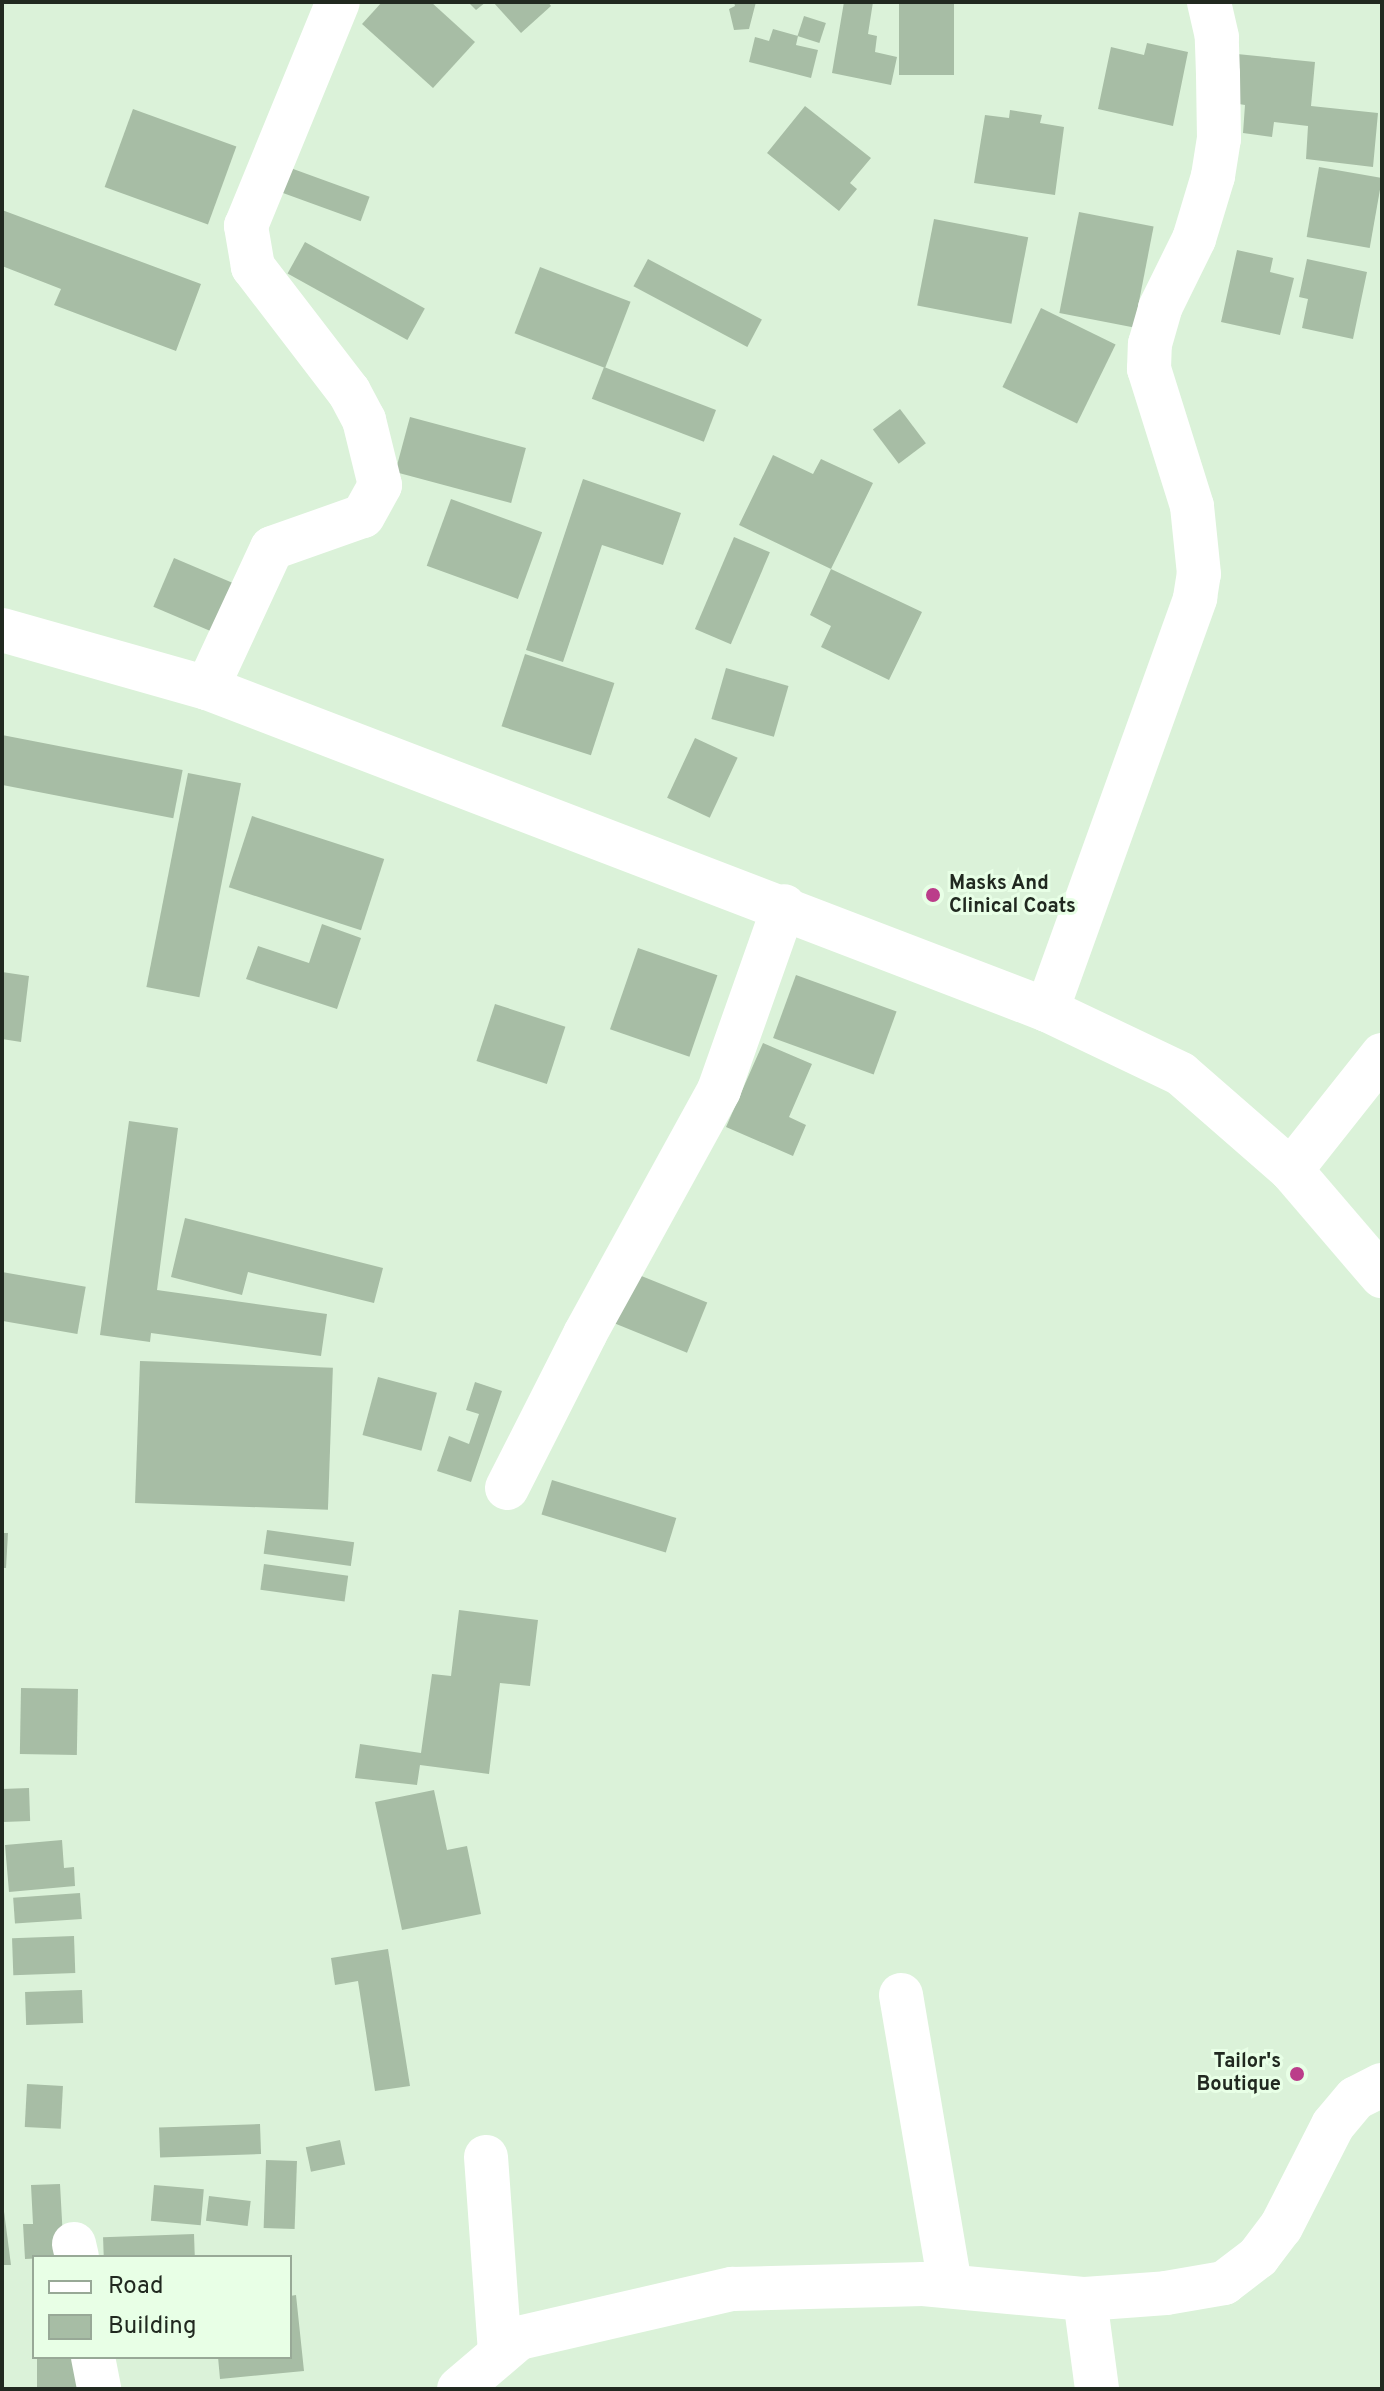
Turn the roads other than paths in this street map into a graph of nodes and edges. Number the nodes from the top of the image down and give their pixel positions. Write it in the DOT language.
graph roads {
  1 [pos="338,2"];
  2 [pos="1209,2"];
  3 [pos="2,630"];
  4 [pos="207,688"];
  5 [pos="784,906"];
  6 [pos="1047,1010"];
  7 [pos="1382,1055"];
  8 [pos="1291,1170"];
  9 [pos="1382,1276"];
  10 [pos="507,1488"];
  11 [pos="901,1995"];
  12 [pos="1382,2085"];
  13 [pos="486,2157"];
  14 [pos="950,2286"];
  15 [pos="1085,2299"];
  16 [pos="500,2351"];
  17 [pos="93,2359"];
  18 [pos="99,2389"];
  19 [pos="459,2389"];
  20 [pos="1097,2389"];
  1 -- 4 [label="street"];
  2 -- 6 [label="street"];
  3 -- 4 [label="street"];
  4 -- 5 [label="street"];
  5 -- 6 [label="street"];
  5 -- 10 [label="street"];
  6 -- 8 [label="street"];
  7 -- 8 [label="street"];
  8 -- 9 [label="street"];
  11 -- 14 [label="street"];
  12 -- 15 [label="street"];
  13 -- 16 [label="street"];
  14 -- 15 [label="street"];
  14 -- 16 [label="street"];
  15 -- 20 [label="street"];
  16 -- 19 [label="street"];
  17 -- 18 [label="street"];
}
